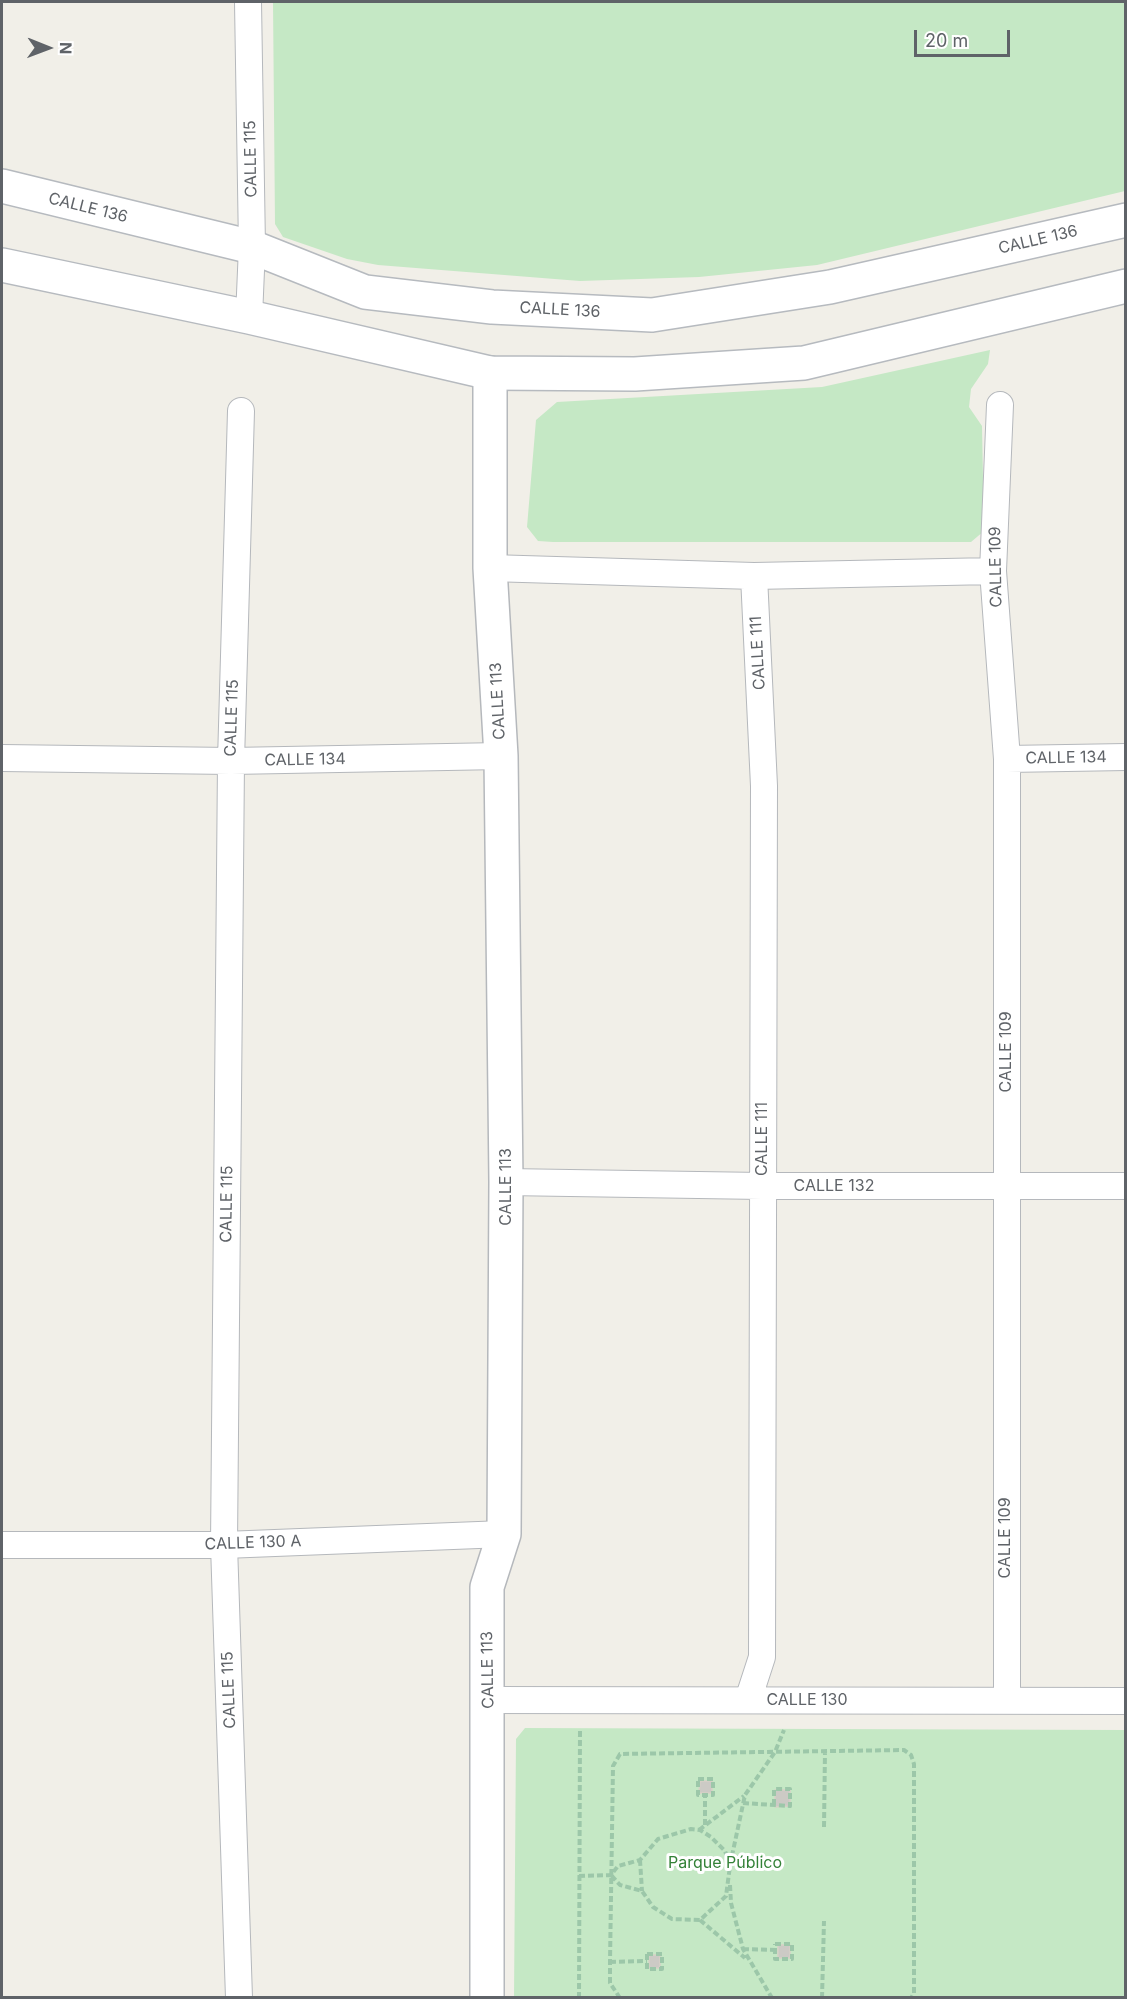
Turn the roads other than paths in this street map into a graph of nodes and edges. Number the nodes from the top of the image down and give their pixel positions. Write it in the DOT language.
graph roads {
  1 [pos="248,2"];
  2 [pos="2,186"];
  3 [pos="1125,220"];
  4 [pos="252,247"];
  5 [pos="2,265"];
  6 [pos="1125,286"];
  7 [pos="249,317"];
  8 [pos="490,373"];
  9 [pos="1000,405"];
  10 [pos="241,411"];
  11 [pos="490,568"];
  12 [pos="993,571"];
  13 [pos="754,576"];
  14 [pos="501,756"];
  15 [pos="1125,757"];
  16 [pos="2,758"];
  17 [pos="1007,759"];
  18 [pos="231,761"];
  19 [pos="506,1182"];
  20 [pos="1006,1185"];
  21 [pos="1125,1185"];
  22 [pos="762,1186"];
  23 [pos="504,1534"];
  24 [pos="2,1545"];
  25 [pos="224,1545"];
  26 [pos="488,1700"];
  27 [pos="748,1700"];
  28 [pos="1007,1700"];
  29 [pos="1125,1701"];
  30 [pos="239,1998"];
  31 [pos="487,1998"];
  1 -- 4 [label="street, CALLE 115"];
  2 -- 4 [label="main road, CALLE 136"];
  3 -- 4 [label="main road, CALLE 136"];
  4 -- 7 [label="street, CALLE 115"];
  5 -- 7 [label="main road"];
  6 -- 8 [label="main road"];
  7 -- 8 [label="main road"];
  8 -- 11 [label="main road, CALLE 113"];
  9 -- 12 [label="street, CALLE 109"];
  10 -- 18 [label="street, CALLE 115"];
  11 -- 13 [label="street"];
  11 -- 14 [label="main road, CALLE 113"];
  12 -- 13 [label="street"];
  12 -- 17 [label="street, CALLE 109"];
  13 -- 22 [label="street, CALLE 111"];
  14 -- 18 [label="street, CALLE 134"];
  14 -- 19 [label="main road, CALLE 113"];
  15 -- 17 [label="street, CALLE 134"];
  16 -- 18 [label="street, CALLE 134"];
  17 -- 20 [label="street, CALLE 109"];
  18 -- 25 [label="street, CALLE 115"];
  19 -- 22 [label="street, CALLE 132"];
  19 -- 23 [label="main road, CALLE 113"];
  20 -- 21 [label="street, CALLE 132"];
  20 -- 22 [label="street, CALLE 132"];
  20 -- 28 [label="street, CALLE 109"];
  22 -- 27 [label="street, CALLE 111"];
  23 -- 25 [label="street, CALLE 130 A"];
  23 -- 26 [label="main road, CALLE 113"];
  24 -- 25 [label="street, CALLE 130 A"];
  25 -- 30 [label="street, CALLE 115"];
  26 -- 27 [label="street, CALLE 130"];
  26 -- 31 [label="main road, CALLE 113"];
  27 -- 28 [label="street, CALLE 130"];
  28 -- 29 [label="street, CALLE 130"];
}
